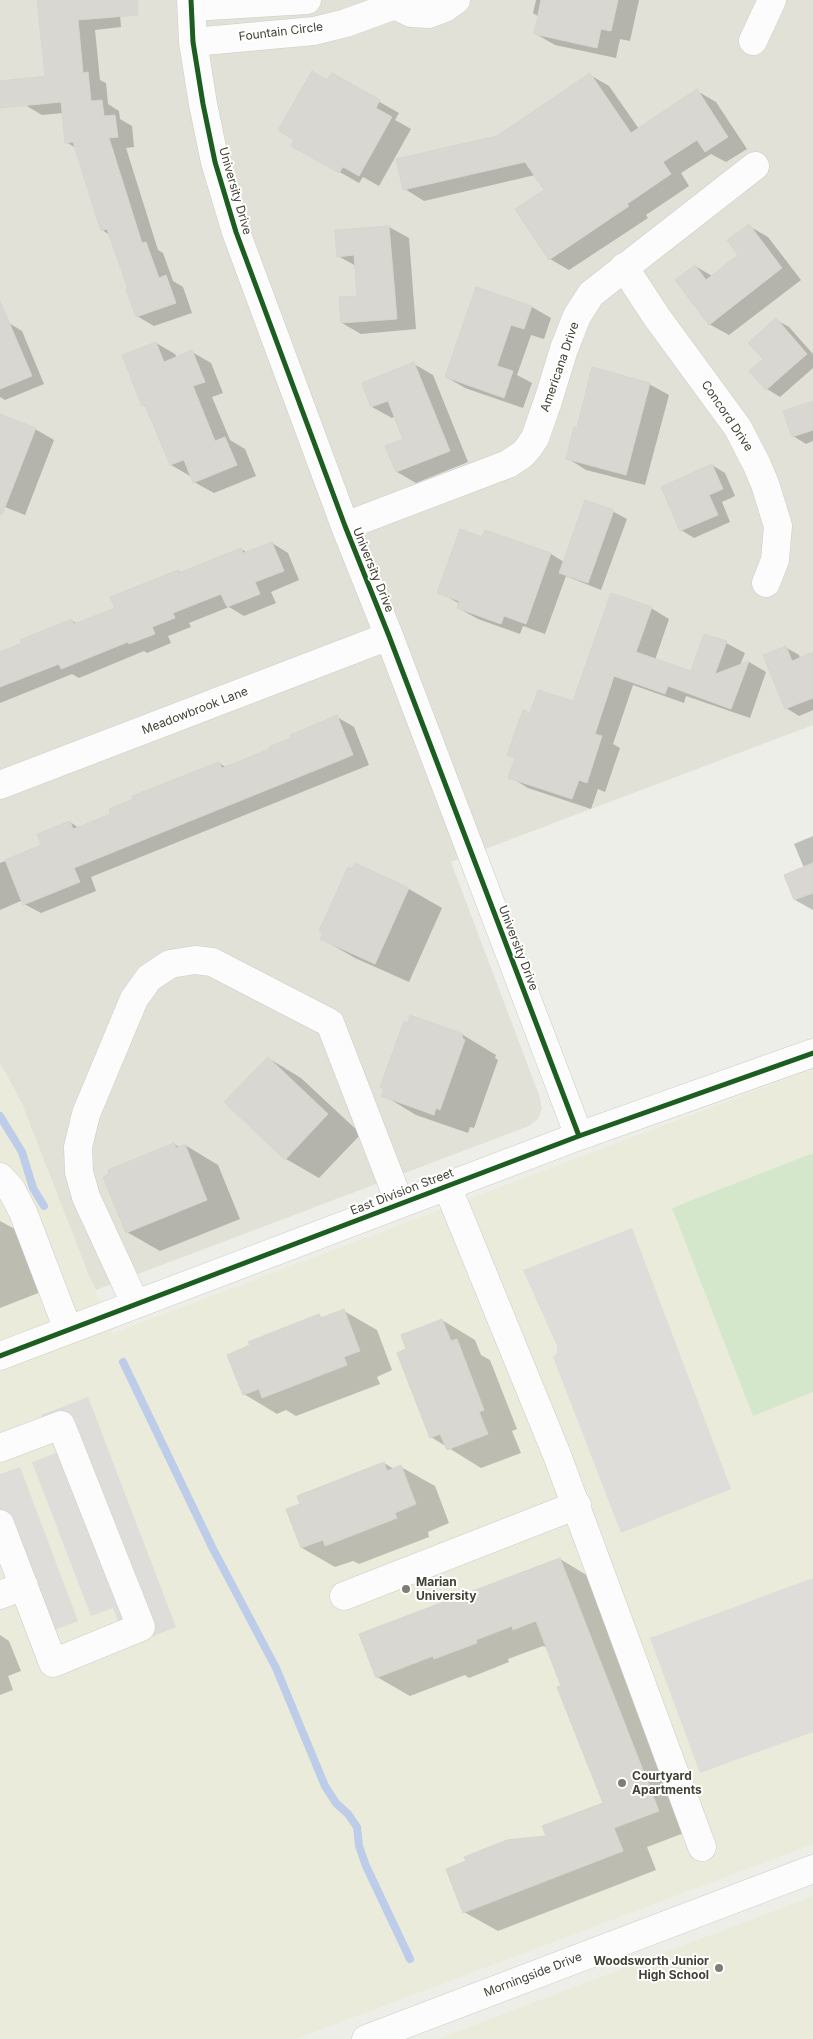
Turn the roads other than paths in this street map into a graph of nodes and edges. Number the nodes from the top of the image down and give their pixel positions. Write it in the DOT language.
graph roads {
  1 [pos="307,0"];
  2 [pos="456,0"];
  3 [pos="772,0"];
  4 [pos="393,3"];
  5 [pos="191,4"];
  6 [pos="193,42"];
  7 [pos="753,42"];
  8 [pos="755,166"];
  9 [pos="624,267"];
  10 [pos="344,526"];
  11 [pos="766,583"];
  12 [pos="389,636"];
  13 [pos="0,785"];
  14 [pos="813,1053"];
  15 [pos="579,1136"];
  16 [pos="0,1177"];
  17 [pos="447,1186"];
  18 [pos="400,1204"];
  19 [pos="135,1304"];
  20 [pos="68,1330"];
  21 [pos="0,1356"];
  22 [pos="0,1448"];
  23 [pos="577,1505"];
  24 [pos="0,1524"];
  25 [pos="12,1591"];
  26 [pos="344,1596"];
  27 [pos="702,1847"];
  28 [pos="813,1869"];
  29 [pos="366,2039"];
  1 -- 5 [label="street"];
  2 -- 4 [label="street"];
  3 -- 7 [label="street"];
  4 -- 6 [label="street, Fountain Circle"];
  5 -- 6 [label="street, University Drive"];
  6 -- 10 [label="street, University Drive"];
  8 -- 9 [label="street, Americana Drive"];
  9 -- 10 [label="street, Americana Drive"];
  9 -- 11 [label="street, Concord Drive"];
  10 -- 12 [label="street, University Drive"];
  12 -- 13 [label="street, Meadowbrook Lane"];
  12 -- 15 [label="street, University Drive"];
  14 -- 15 [label="street, East Division Street"];
  15 -- 17 [label="street, East Division Street"];
  16 -- 20 [label="street"];
  17 -- 18 [label="street, East Division Street"];
  17 -- 23 [label="street"];
  18 -- 19 [label="street, East Division Street"];
  18 -- 19 [label="street"];
  19 -- 20 [label="street, East Division Street"];
  20 -- 21 [label="street, East Division Street"];
  22 -- 25 [label="street"];
  23 -- 26 [label="street"];
  23 -- 27 [label="street"];
  24 -- 25 [label="street"];
  28 -- 29 [label="street, Morningside Drive"];
}
